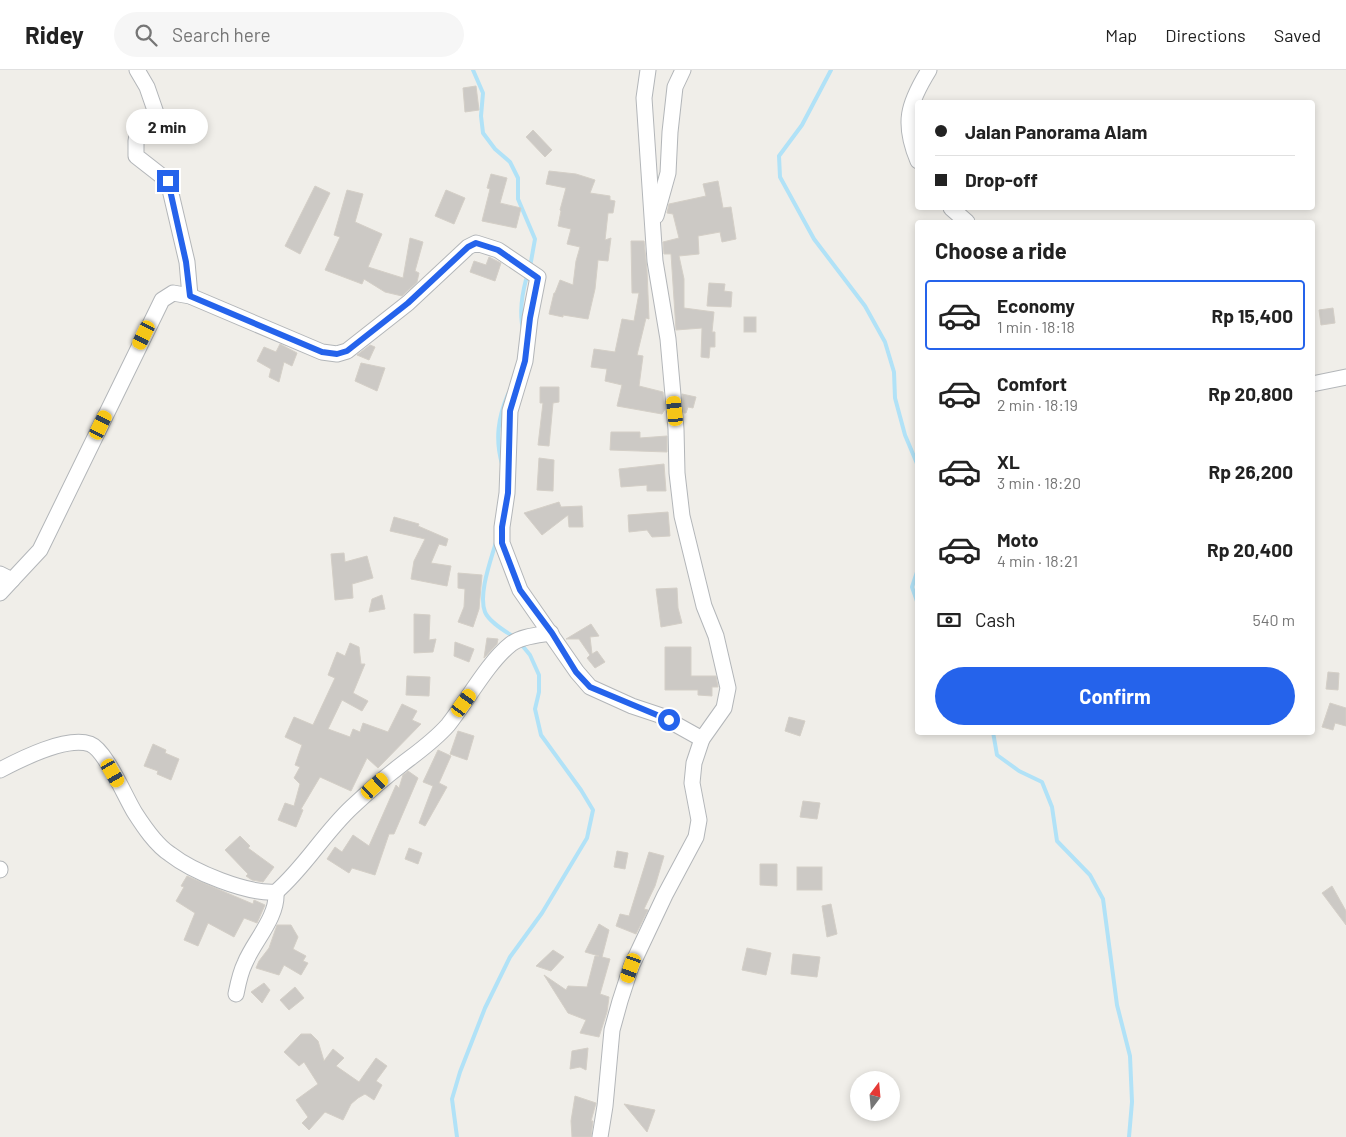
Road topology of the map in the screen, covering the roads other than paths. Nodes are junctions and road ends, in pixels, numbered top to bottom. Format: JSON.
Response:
{"nodes":[{"id":1,"x":136,"y":70,"type":"edge"},
{"id":2,"x":648,"y":70,"type":"edge"},
{"id":3,"x":683,"y":70,"type":"edge"},
{"id":4,"x":929,"y":70,"type":"edge"},
{"id":5,"x":915,"y":151,"type":"edge"},
{"id":6,"x":953,"y":210,"type":"edge"},
{"id":7,"x":965,"y":220,"type":"edge"},
{"id":8,"x":653,"y":227,"type":"junction"},
{"id":9,"x":190,"y":296,"type":"junction"},
{"id":10,"x":1346,"y":377,"type":"edge"},
{"id":11,"x":1315,"y":383,"type":"edge"},
{"id":12,"x":6,"y":577,"type":"edge"},
{"id":13,"x":0,"y":592,"type":"edge"},
{"id":14,"x":552,"y":633,"type":"junction"},
{"id":15,"x":702,"y":739,"type":"junction"},
{"id":16,"x":0,"y":770,"type":"edge"},
{"id":17,"x":276,"y":892,"type":"junction"},
{"id":18,"x":236,"y":994,"type":"dead end"},
{"id":19,"x":600,"y":1137,"type":"edge"}],
"edges":[{"from":1,"to":9,"type":"street"},
{"from":2,"to":8,"type":"street"},
{"from":3,"to":8,"type":"street"},
{"from":4,"to":5,"type":"street"},
{"from":6,"to":7,"type":"street"},
{"from":8,"to":15,"type":"street"},
{"from":9,"to":12,"type":"street"},
{"from":9,"to":14,"type":"street"},
{"from":10,"to":11,"type":"street"},
{"from":12,"to":13,"type":"street"},
{"from":14,"to":15,"type":"street"},
{"from":14,"to":17,"type":"street"},
{"from":15,"to":19,"type":"street"},
{"from":16,"to":17,"type":"street"},
{"from":17,"to":18,"type":"street"}]}
